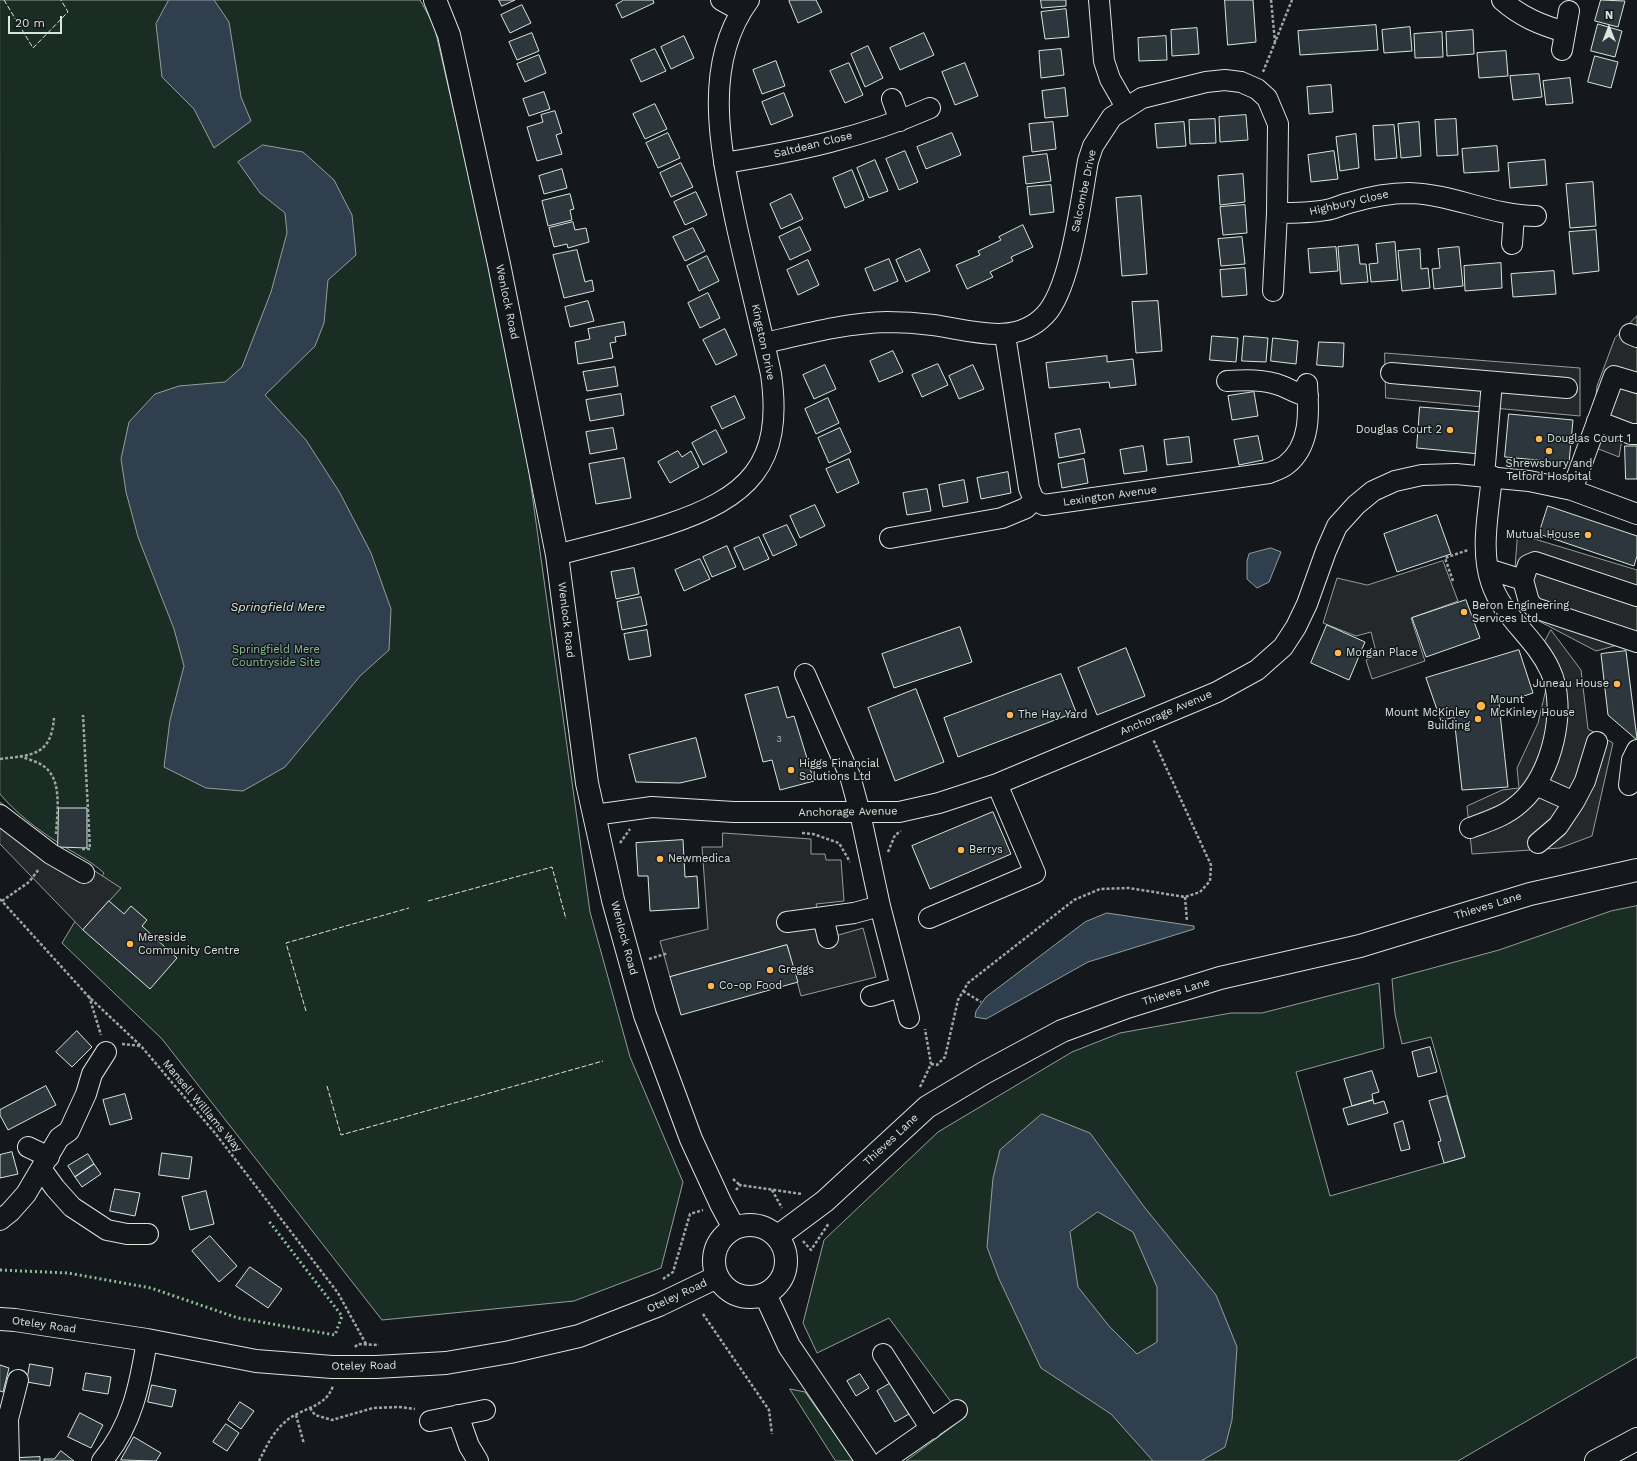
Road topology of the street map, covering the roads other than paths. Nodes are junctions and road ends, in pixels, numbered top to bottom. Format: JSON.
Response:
{"nodes":[{"id":1,"x":435,"y":0,"type":"edge"},
{"id":2,"x":722,"y":0,"type":"edge"},
{"id":3,"x":1099,"y":0,"type":"edge"},
{"id":4,"x":1502,"y":0,"type":"edge"},
{"id":5,"x":745,"y":5,"type":"edge"},
{"id":6,"x":1569,"y":11,"type":"dead end"},
{"id":7,"x":892,"y":99,"type":"dead end"},
{"id":8,"x":1126,"y":107,"type":"junction"},
{"id":9,"x":930,"y":108,"type":"dead end"},
{"id":10,"x":900,"y":121,"type":"junction"},
{"id":11,"x":724,"y":163,"type":"junction"},
{"id":12,"x":1277,"y":213,"type":"junction"},
{"id":13,"x":1514,"y":215,"type":"junction"},
{"id":14,"x":1536,"y":216,"type":"dead end"},
{"id":15,"x":1512,"y":244,"type":"dead end"},
{"id":16,"x":1273,"y":291,"type":"dead end"},
{"id":17,"x":1005,"y":334,"type":"junction"},
{"id":18,"x":765,"y":343,"type":"junction"},
{"id":19,"x":1391,"y":373,"type":"dead end"},
{"id":20,"x":1226,"y":381,"type":"dead end"},
{"id":21,"x":1492,"y":382,"type":"junction"},
{"id":22,"x":1637,"y":384,"type":"edge"},
{"id":23,"x":1567,"y":388,"type":"dead end"},
{"id":24,"x":1308,"y":395,"type":"junction"},
{"id":25,"x":1288,"y":406,"type":"dead end"},
{"id":26,"x":1598,"y":422,"type":"junction"},
{"id":27,"x":1637,"y":434,"type":"edge"},
{"id":28,"x":1488,"y":476,"type":"junction"},
{"id":29,"x":1572,"y":490,"type":"junction"},
{"id":30,"x":1034,"y":500,"type":"junction"},
{"id":31,"x":1637,"y":514,"type":"edge"},
{"id":32,"x":890,"y":538,"type":"dead end"},
{"id":33,"x":558,"y":555,"type":"junction"},
{"id":34,"x":1488,"y":569,"type":"junction"},
{"id":35,"x":1523,"y":580,"type":"junction"},
{"id":36,"x":1637,"y":596,"type":"edge"},
{"id":37,"x":1637,"y":642,"type":"edge"},
{"id":38,"x":805,"y":674,"type":"dead end"},
{"id":39,"x":1597,"y":742,"type":"dead end"},
{"id":40,"x":1637,"y":750,"type":"edge"},
{"id":41,"x":997,"y":784,"type":"junction"},
{"id":42,"x":1536,"y":785,"type":"junction"},
{"id":43,"x":1629,"y":785,"type":"dead end"},
{"id":44,"x":1574,"y":802,"type":"junction"},
{"id":45,"x":860,"y":813,"type":"junction"},
{"id":46,"x":0,"y":815,"type":"edge"},
{"id":47,"x":594,"y":815,"type":"junction"},
{"id":48,"x":1470,"y":828,"type":"dead end"},
{"id":49,"x":1538,"y":843,"type":"dead end"},
{"id":50,"x":1635,"y":868,"type":"edge"},
{"id":51,"x":84,"y":873,"type":"dead end"},
{"id":52,"x":880,"y":906,"type":"junction"},
{"id":53,"x":823,"y":917,"type":"junction"},
{"id":54,"x":929,"y":918,"type":"dead end"},
{"id":55,"x":787,"y":922,"type":"dead end"},
{"id":56,"x":828,"y":938,"type":"dead end"},
{"id":57,"x":901,"y":987,"type":"junction"},
{"id":58,"x":871,"y":996,"type":"dead end"},
{"id":59,"x":910,"y":1018,"type":"dead end"},
{"id":60,"x":109,"y":1045,"type":"road end"},
{"id":61,"x":28,"y":1147,"type":"dead end"},
{"id":62,"x":45,"y":1163,"type":"junction"},
{"id":63,"x":0,"y":1220,"type":"edge"},
{"id":64,"x":734,"y":1228,"type":"junction"},
{"id":65,"x":148,"y":1234,"type":"dead end"},
{"id":66,"x":778,"y":1236,"type":"junction"},
{"id":67,"x":717,"y":1277,"type":"junction"},
{"id":68,"x":765,"y":1294,"type":"junction"},
{"id":69,"x":0,"y":1320,"type":"edge"},
{"id":70,"x":148,"y":1340,"type":"junction"},
{"id":71,"x":883,"y":1354,"type":"dead end"},
{"id":72,"x":18,"y":1380,"type":"dead end"},
{"id":73,"x":485,"y":1410,"type":"dead end"},
{"id":74,"x":957,"y":1410,"type":"dead end"},
{"id":75,"x":458,"y":1415,"type":"junction"},
{"id":76,"x":425,"y":1416,"type":"road end"},
{"id":77,"x":4,"y":1419,"type":"edge"},
{"id":78,"x":931,"y":1429,"type":"junction"},
{"id":79,"x":1637,"y":1438,"type":"edge"},
{"id":80,"x":105,"y":1460,"type":"edge"},
{"id":81,"x":9,"y":1461,"type":"edge"},
{"id":82,"x":478,"y":1461,"type":"edge"},
{"id":83,"x":867,"y":1461,"type":"edge"},
{"id":84,"x":884,"y":1461,"type":"edge"},
{"id":85,"x":1596,"y":1461,"type":"edge"}],
"edges":[{"from":1,"to":33,"type":"main road","name":"Wenlock Road"},
{"from":2,"to":5,"type":"street"},
{"from":3,"to":8,"type":"street"},
{"from":4,"to":6,"type":"street"},
{"from":5,"to":11,"type":"street","name":"Kingston Drive"},
{"from":7,"to":10,"type":"street"},
{"from":8,"to":12,"type":"street","name":"Salcombe Drive"},
{"from":8,"to":17,"type":"street","name":"Salcombe Drive"},
{"from":9,"to":10,"type":"street","name":"Saltdean Close"},
{"from":10,"to":11,"type":"street","name":"Saltdean Close"},
{"from":11,"to":18,"type":"street","name":"Kingston Drive"},
{"from":12,"to":13,"type":"street","name":"Highbury Close"},
{"from":12,"to":16,"type":"street","name":"Salcombe Drive"},
{"from":13,"to":14,"type":"street","name":"Highbury Close"},
{"from":13,"to":15,"type":"street"},
{"from":17,"to":18,"type":"street","name":"Salcombe Drive"},
{"from":17,"to":30,"type":"street"},
{"from":18,"to":33,"type":"street","name":"Kingston Drive"},
{"from":19,"to":21,"type":"street"},
{"from":20,"to":24,"type":"street"},
{"from":21,"to":23,"type":"street"},
{"from":21,"to":28,"type":"street"},
{"from":22,"to":26,"type":"street"},
{"from":24,"to":25,"type":"street"},
{"from":24,"to":30,"type":"street","name":"Lexington Avenue"},
{"from":26,"to":27,"type":"street"},
{"from":26,"to":29,"type":"street"},
{"from":28,"to":29,"type":"street","name":"Anchorage Avenue"},
{"from":28,"to":34,"type":"street"},
{"from":28,"to":41,"type":"street","name":"Anchorage Avenue"},
{"from":29,"to":31,"type":"street","name":"Anchorage Avenue"},
{"from":30,"to":32,"type":"street"},
{"from":33,"to":47,"type":"main road","name":"Wenlock Road"},
{"from":34,"to":35,"type":"street"},
{"from":34,"to":42,"type":"street"},
{"from":35,"to":36,"type":"street"},
{"from":35,"to":37,"type":"street"},
{"from":38,"to":45,"type":"street"},
{"from":39,"to":44,"type":"street"},
{"from":40,"to":43,"type":"street"},
{"from":41,"to":45,"type":"street","name":"Anchorage Avenue"},
{"from":41,"to":54,"type":"street"},
{"from":42,"to":44,"type":"street"},
{"from":42,"to":48,"type":"street"},
{"from":44,"to":49,"type":"street"},
{"from":45,"to":47,"type":"street","name":"Anchorage Avenue"},
{"from":45,"to":52,"type":"street"},
{"from":46,"to":51,"type":"street"},
{"from":47,"to":64,"type":"main road","name":"Wenlock Road"},
{"from":50,"to":66,"type":"main road","name":"Thieves Lane"},
{"from":52,"to":53,"type":"street"},
{"from":52,"to":57,"type":"street"},
{"from":53,"to":55,"type":"street"},
{"from":53,"to":56,"type":"street"},
{"from":57,"to":58,"type":"street"},
{"from":57,"to":59,"type":"street"},
{"from":60,"to":62,"type":"street"},
{"from":61,"to":62,"type":"street"},
{"from":62,"to":63,"type":"street"},
{"from":62,"to":65,"type":"street"},
{"from":64,"to":66,"type":"main road"},
{"from":64,"to":67,"type":"main road"},
{"from":66,"to":68,"type":"main road"},
{"from":67,"to":68,"type":"main road"},
{"from":67,"to":70,"type":"main road","name":"Oteley Road"},
{"from":68,"to":83,"type":"main road"},
{"from":69,"to":70,"type":"main road","name":"Oteley Road"},
{"from":70,"to":80,"type":"street"},
{"from":71,"to":78,"type":"street"},
{"from":72,"to":77,"type":"street"},
{"from":73,"to":75,"type":"street"},
{"from":74,"to":78,"type":"street"},
{"from":75,"to":76,"type":"street"},
{"from":75,"to":82,"type":"street"},
{"from":77,"to":81,"type":"street"},
{"from":78,"to":84,"type":"street"},
{"from":79,"to":85,"type":"main road"}]}
